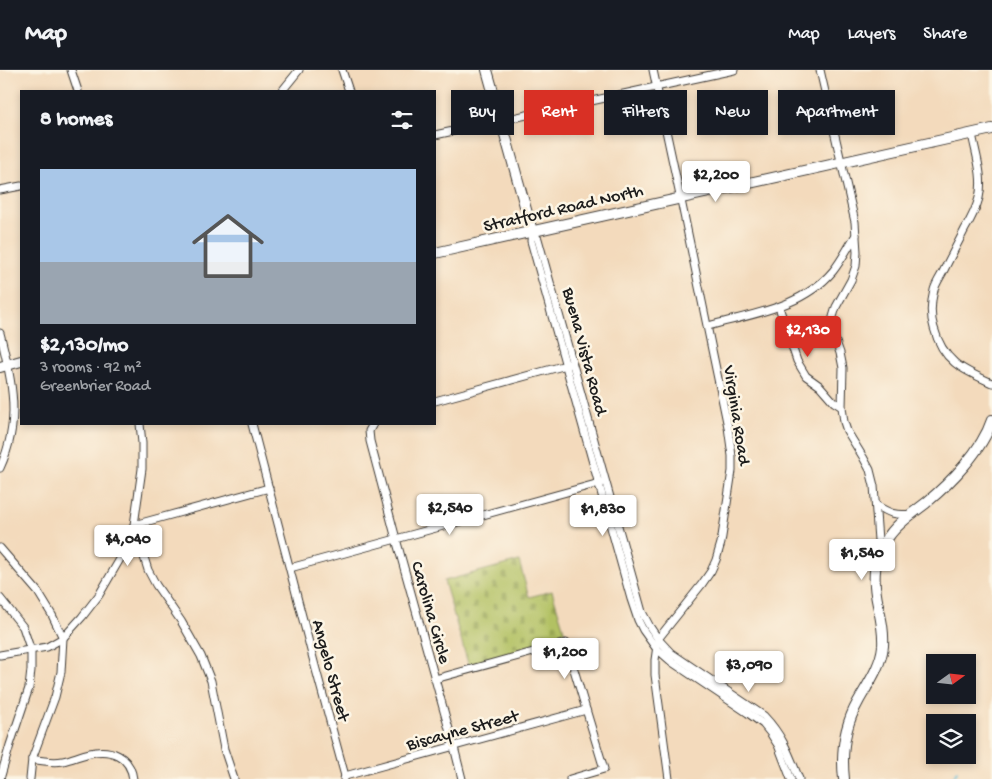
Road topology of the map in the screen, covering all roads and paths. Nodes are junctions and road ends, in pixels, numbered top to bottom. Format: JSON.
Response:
{"nodes":[{"id":1,"x":71,"y":70,"type":"edge"},
{"id":2,"x":299,"y":70,"type":"edge"},
{"id":3,"x":342,"y":70,"type":"edge"},
{"id":4,"x":487,"y":70,"type":"edge"},
{"id":5,"x":653,"y":70,"type":"edge"},
{"id":6,"x":734,"y":70,"type":"edge"},
{"id":7,"x":820,"y":70,"type":"edge"},
{"id":8,"x":656,"y":87,"type":"junction"},
{"id":9,"x":78,"y":90,"type":"edge"},
{"id":10,"x":283,"y":90,"type":"edge"},
{"id":11,"x":349,"y":90,"type":"edge"},
{"id":12,"x":493,"y":90,"type":"edge"},
{"id":13,"x":514,"y":117,"type":"edge"},
{"id":14,"x":992,"y":130,"type":"edge"},
{"id":15,"x":451,"y":132,"type":"edge"},
{"id":16,"x":972,"y":134,"type":"junction"},
{"id":17,"x":505,"y":135,"type":"edge"},
{"id":18,"x":436,"y":136,"type":"edge"},
{"id":19,"x":841,"y":164,"type":"junction"},
{"id":20,"x":20,"y":186,"type":"edge"},
{"id":21,"x":0,"y":190,"type":"edge"},
{"id":22,"x":681,"y":198,"type":"junction"},
{"id":23,"x":532,"y":231,"type":"junction"},
{"id":24,"x":856,"y":235,"type":"junction"},
{"id":25,"x":436,"y":253,"type":"edge"},
{"id":26,"x":779,"y":307,"type":"junction"},
{"id":27,"x":708,"y":326,"type":"junction"},
{"id":28,"x":0,"y":333,"type":"edge"},
{"id":29,"x":20,"y":361,"type":"edge"},
{"id":30,"x":569,"y":364,"type":"junction"},
{"id":31,"x":4,"y":366,"type":"edge"},
{"id":32,"x":992,"y":383,"type":"edge"},
{"id":33,"x":436,"y":401,"type":"edge"},
{"id":34,"x":842,"y":407,"type":"junction"},
{"id":35,"x":992,"y":420,"type":"edge"},
{"id":36,"x":140,"y":425,"type":"edge"},
{"id":37,"x":252,"y":425,"type":"edge"},
{"id":38,"x":372,"y":425,"type":"edge"},
{"id":39,"x":0,"y":468,"type":"edge"},
{"id":40,"x":602,"y":482,"type":"junction"},
{"id":41,"x":270,"y":488,"type":"junction"},
{"id":42,"x":876,"y":505,"type":"junction"},
{"id":43,"x":912,"y":514,"type":"junction"},
{"id":44,"x":134,"y":525,"type":"junction"},
{"id":45,"x":396,"y":539,"type":"junction"},
{"id":46,"x":882,"y":547,"type":"junction"},
{"id":47,"x":0,"y":548,"type":"edge"},
{"id":48,"x":290,"y":568,"type":"junction"},
{"id":49,"x":0,"y":598,"type":"edge"},
{"id":50,"x":63,"y":638,"type":"junction"},
{"id":51,"x":658,"y":639,"type":"junction"},
{"id":52,"x":656,"y":648,"type":"junction"},
{"id":53,"x":31,"y":651,"type":"junction"},
{"id":54,"x":0,"y":656,"type":"edge"},
{"id":55,"x":435,"y":679,"type":"junction"},
{"id":56,"x":586,"y":710,"type":"junction"},
{"id":57,"x":454,"y":747,"type":"junction"},
{"id":58,"x":32,"y":759,"type":"junction"},
{"id":59,"x":345,"y":778,"type":"edge"},
{"id":60,"x":0,"y":779,"type":"edge"},
{"id":61,"x":30,"y":779,"type":"edge"},
{"id":62,"x":134,"y":779,"type":"edge"},
{"id":63,"x":234,"y":779,"type":"edge"},
{"id":64,"x":462,"y":779,"type":"edge"},
{"id":65,"x":570,"y":779,"type":"edge"},
{"id":66,"x":669,"y":779,"type":"edge"},
{"id":67,"x":791,"y":779,"type":"edge"},
{"id":68,"x":799,"y":779,"type":"edge"},
{"id":69,"x":844,"y":779,"type":"edge"}],
"edges":[{"from":1,"to":9,"type":"street"},
{"from":2,"to":10,"type":"street"},
{"from":3,"to":11,"type":"street"},
{"from":4,"to":12,"type":"main road","name":"Buena Vista Road"},
{"from":5,"to":8,"type":"street","name":"Virginia Road"},
{"from":6,"to":8,"type":"street"},
{"from":7,"to":19,"type":"street"},
{"from":8,"to":13,"type":"street"},
{"from":8,"to":22,"type":"street","name":"Virginia Road"},
{"from":14,"to":16,"type":"main road","name":"Stratford Road North"},
{"from":15,"to":18,"type":"street"},
{"from":16,"to":19,"type":"main road","name":"Stratford Road North"},
{"from":16,"to":32,"type":"street"},
{"from":17,"to":23,"type":"main road","name":"Buena Vista Road"},
{"from":19,"to":22,"type":"main road","name":"Stratford Road North"},
{"from":19,"to":24,"type":"street"},
{"from":20,"to":21,"type":"street"},
{"from":22,"to":23,"type":"main road","name":"Stratford Road North"},
{"from":22,"to":27,"type":"street","name":"Virginia Road"},
{"from":23,"to":25,"type":"main road","name":"Stratford Road North"},
{"from":23,"to":30,"type":"street","name":"Buena Vista Road"},
{"from":24,"to":26,"type":"street"},
{"from":24,"to":34,"type":"street"},
{"from":26,"to":27,"type":"street"},
{"from":26,"to":34,"type":"street"},
{"from":27,"to":51,"type":"street","name":"Virginia Road"},
{"from":28,"to":31,"type":"street"},
{"from":29,"to":31,"type":"main road"},
{"from":30,"to":33,"type":"street"},
{"from":30,"to":40,"type":"street","name":"Buena Vista Road"},
{"from":31,"to":39,"type":"street"},
{"from":34,"to":42,"type":"street"},
{"from":35,"to":43,"type":"main road"},
{"from":36,"to":44,"type":"street"},
{"from":37,"to":41,"type":"street","name":"Angelo Street"},
{"from":38,"to":45,"type":"street","name":"Carolina Circle"},
{"from":40,"to":45,"type":"street"},
{"from":40,"to":51,"type":"street","name":"Buena Vista Road"},
{"from":40,"to":52,"type":"street"},
{"from":41,"to":44,"type":"street"},
{"from":41,"to":48,"type":"street","name":"Angelo Street"},
{"from":42,"to":43,"type":"street"},
{"from":42,"to":46,"type":"street"},
{"from":43,"to":46,"type":"main road"},
{"from":44,"to":50,"type":"street"},
{"from":44,"to":63,"type":"street"},
{"from":45,"to":48,"type":"street"},
{"from":45,"to":55,"type":"street","name":"Carolina Circle"},
{"from":46,"to":69,"type":"main road"},
{"from":47,"to":50,"type":"street"},
{"from":48,"to":59,"type":"street","name":"Angelo Street"},
{"from":49,"to":53,"type":"street"},
{"from":50,"to":53,"type":"street"},
{"from":50,"to":58,"type":"street"},
{"from":51,"to":52,"type":"street","name":"Virginia Road"},
{"from":51,"to":68,"type":"street","name":"Buena Vista Road"},
{"from":52,"to":66,"type":"street","name":"Virginia Road"},
{"from":52,"to":67,"type":"street"},
{"from":53,"to":54,"type":"street"},
{"from":53,"to":60,"type":"street"},
{"from":55,"to":56,"type":"street"},
{"from":55,"to":57,"type":"street","name":"Carolina Circle"},
{"from":56,"to":57,"type":"street","name":"Biscayne Street"},
{"from":56,"to":65,"type":"street"},
{"from":57,"to":59,"type":"street","name":"Biscayne Street"},
{"from":57,"to":64,"type":"street","name":"Carolina Circle"},
{"from":58,"to":61,"type":"street"},
{"from":58,"to":62,"type":"street"}]}
